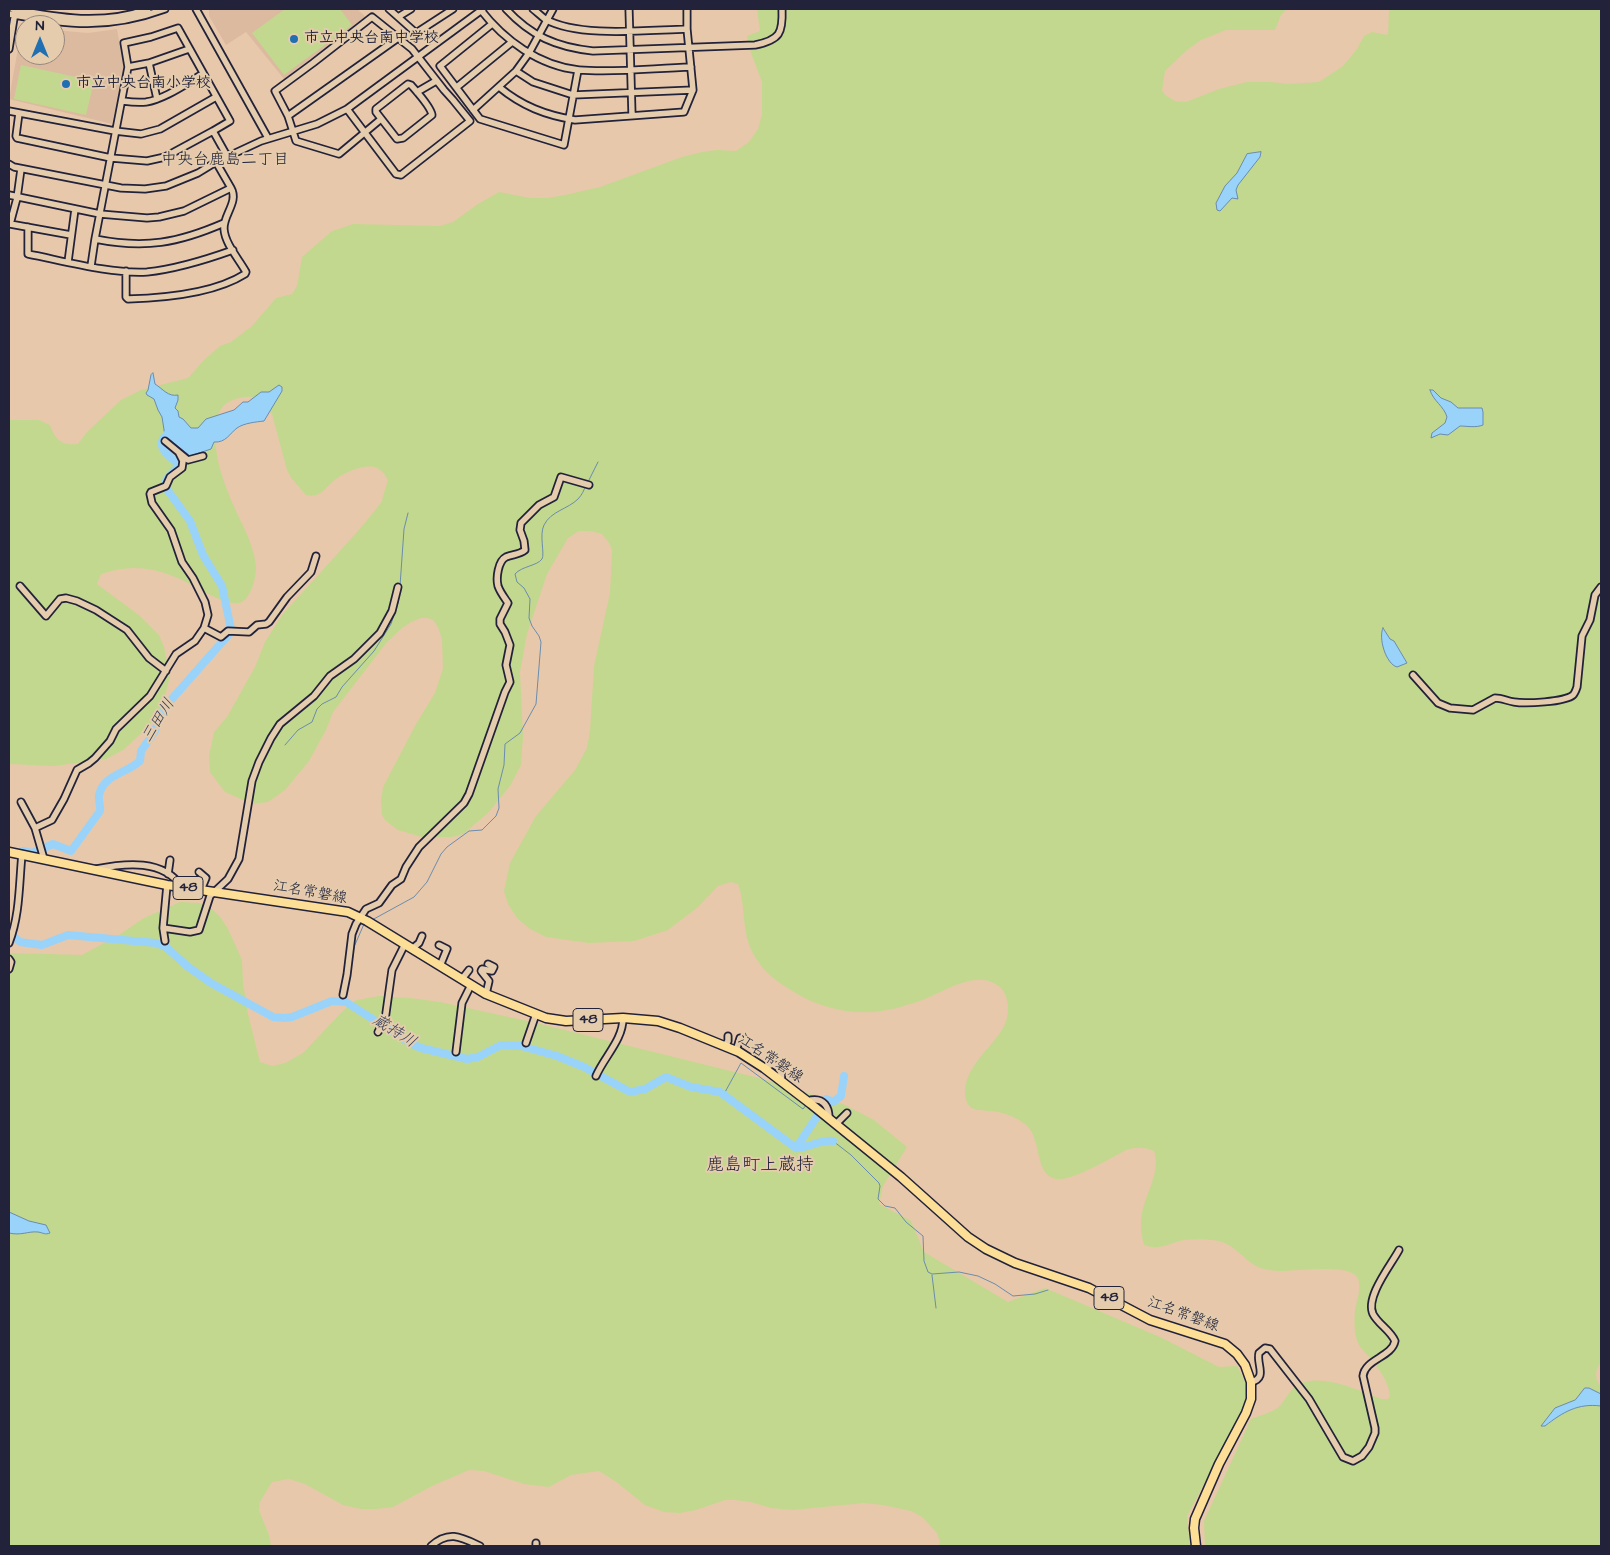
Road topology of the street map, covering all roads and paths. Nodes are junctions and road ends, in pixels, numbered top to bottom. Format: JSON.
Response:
{"nodes":[{"id":1,"x":148,"y":9,"type":"edge"},
{"id":2,"x":165,"y":9,"type":"edge"},
{"id":3,"x":196,"y":9,"type":"edge"},
{"id":4,"x":389,"y":9,"type":"edge"},
{"id":5,"x":411,"y":9,"type":"edge"},
{"id":6,"x":452,"y":9,"type":"edge"},
{"id":7,"x":482,"y":9,"type":"edge"},
{"id":8,"x":506,"y":9,"type":"edge"},
{"id":9,"x":533,"y":9,"type":"edge"},
{"id":10,"x":553,"y":9,"type":"edge"},
{"id":11,"x":629,"y":9,"type":"edge"},
{"id":12,"x":687,"y":9,"type":"edge"},
{"id":13,"x":782,"y":9,"type":"edge"},
{"id":14,"x":13,"y":12,"type":"edge"},
{"id":15,"x":398,"y":17,"type":"junction"},
{"id":16,"x":547,"y":20,"type":"junction"},
{"id":17,"x":492,"y":24,"type":"junction"},
{"id":18,"x":687,"y":29,"type":"junction"},
{"id":19,"x":629,"y":31,"type":"junction"},
{"id":20,"x":538,"y":35,"type":"junction"},
{"id":21,"x":398,"y":38,"type":"junction"},
{"id":22,"x":512,"y":42,"type":"junction"},
{"id":23,"x":690,"y":48,"type":"junction"},
{"id":24,"x":9,"y":49,"type":"edge"},
{"id":25,"x":190,"y":49,"type":"junction"},
{"id":26,"x":629,"y":49,"type":"junction"},
{"id":27,"x":530,"y":53,"type":"junction"},
{"id":28,"x":418,"y":57,"type":"junction"},
{"id":29,"x":149,"y":64,"type":"junction"},
{"id":30,"x":128,"y":67,"type":"junction"},
{"id":31,"x":691,"y":67,"type":"junction"},
{"id":32,"x":631,"y":69,"type":"junction"},
{"id":33,"x":578,"y":70,"type":"junction"},
{"id":34,"x":516,"y":71,"type":"junction"},
{"id":35,"x":204,"y":74,"type":"junction"},
{"id":36,"x":436,"y":81,"type":"junction"},
{"id":37,"x":457,"y":87,"type":"junction"},
{"id":38,"x":499,"y":88,"type":"junction"},
{"id":39,"x":693,"y":90,"type":"junction"},
{"id":40,"x":417,"y":92,"type":"junction"},
{"id":41,"x":631,"y":92,"type":"junction"},
{"id":42,"x":573,"y":95,"type":"junction"},
{"id":43,"x":216,"y":97,"type":"junction"},
{"id":44,"x":157,"y":99,"type":"junction"},
{"id":45,"x":122,"y":100,"type":"junction"},
{"id":46,"x":347,"y":109,"type":"junction"},
{"id":47,"x":473,"y":110,"type":"junction"},
{"id":48,"x":9,"y":111,"type":"edge"},
{"id":49,"x":19,"y":113,"type":"junction"},
{"id":50,"x":632,"y":115,"type":"junction"},
{"id":51,"x":288,"y":116,"type":"junction"},
{"id":52,"x":568,"y":118,"type":"junction"},
{"id":53,"x":381,"y":119,"type":"junction"},
{"id":54,"x":115,"y":131,"type":"junction"},
{"id":55,"x":213,"y":131,"type":"junction"},
{"id":56,"x":292,"y":131,"type":"junction"},
{"id":57,"x":364,"y":132,"type":"junction"},
{"id":58,"x":268,"y":138,"type":"junction"},
{"id":59,"x":227,"y":156,"type":"junction"},
{"id":60,"x":111,"y":158,"type":"junction"},
{"id":61,"x":216,"y":162,"type":"junction"},
{"id":62,"x":9,"y":164,"type":"edge"},
{"id":63,"x":22,"y":169,"type":"junction"},
{"id":64,"x":106,"y":186,"type":"junction"},
{"id":65,"x":231,"y":188,"type":"junction"},
{"id":66,"x":9,"y":194,"type":"edge"},
{"id":67,"x":17,"y":198,"type":"junction"},
{"id":68,"x":75,"y":209,"type":"junction"},
{"id":69,"x":100,"y":214,"type":"junction"},
{"id":70,"x":224,"y":223,"type":"junction"},
{"id":71,"x":28,"y":227,"type":"junction"},
{"id":72,"x":71,"y":235,"type":"junction"},
{"id":73,"x":95,"y":239,"type":"junction"},
{"id":74,"x":233,"y":250,"type":"junction"},
{"id":75,"x":68,"y":262,"type":"junction"},
{"id":76,"x":91,"y":266,"type":"junction"},
{"id":77,"x":126,"y":271,"type":"junction"},
{"id":78,"x":165,"y":441,"type":"dead end"},
{"id":79,"x":179,"y":453,"type":"junction"},
{"id":80,"x":203,"y":456,"type":"dead end"},
{"id":81,"x":588,"y":485,"type":"dead end"},
{"id":82,"x":316,"y":556,"type":"dead end"},
{"id":83,"x":20,"y":586,"type":"dead end"},
{"id":84,"x":398,"y":587,"type":"dead end"},
{"id":85,"x":1601,"y":587,"type":"edge"},
{"id":86,"x":204,"y":628,"type":"junction"},
{"id":87,"x":166,"y":670,"type":"junction"},
{"id":88,"x":1413,"y":675,"type":"dead end"},
{"id":89,"x":21,"y":802,"type":"dead end"},
{"id":90,"x":35,"y":828,"type":"junction"},
{"id":91,"x":9,"y":852,"type":"edge"},
{"id":92,"x":22,"y":854,"type":"junction"},
{"id":93,"x":44,"y":859,"type":"junction"},
{"id":94,"x":170,"y":860,"type":"dead end"},
{"id":95,"x":94,"y":869,"type":"junction"},
{"id":96,"x":199,"y":872,"type":"dead end"},
{"id":97,"x":168,"y":874,"type":"junction"},
{"id":98,"x":167,"y":885,"type":"junction"},
{"id":99,"x":182,"y":887,"type":"junction"},
{"id":100,"x":201,"y":890,"type":"junction"},
{"id":101,"x":214,"y":892,"type":"junction"},
{"id":102,"x":366,"y":920,"type":"junction"},
{"id":103,"x":164,"y":928,"type":"junction"},
{"id":104,"x":422,"y":936,"type":"dead end"},
{"id":105,"x":165,"y":941,"type":"dead end"},
{"id":106,"x":9,"y":943,"type":"edge"},
{"id":107,"x":405,"y":944,"type":"junction"},
{"id":108,"x":439,"y":945,"type":"dead end"},
{"id":109,"x":413,"y":948,"type":"junction"},
{"id":110,"x":9,"y":959,"type":"edge"},
{"id":111,"x":488,"y":964,"type":"dead end"},
{"id":112,"x":440,"y":966,"type":"junction"},
{"id":113,"x":9,"y":970,"type":"edge"},
{"id":114,"x":469,"y":970,"type":"dead end"},
{"id":115,"x":462,"y":979,"type":"junction"},
{"id":116,"x":471,"y":985,"type":"junction"},
{"id":117,"x":486,"y":994,"type":"junction"},
{"id":118,"x":343,"y":995,"type":"dead end"},
{"id":119,"x":536,"y":1014,"type":"junction"},
{"id":120,"x":623,"y":1018,"type":"junction"},
{"id":121,"x":378,"y":1032,"type":"dead end"},
{"id":122,"x":728,"y":1036,"type":"dead end"},
{"id":123,"x":740,"y":1038,"type":"dead end"},
{"id":124,"x":526,"y":1042,"type":"dead end"},
{"id":125,"x":725,"y":1046,"type":"junction"},
{"id":126,"x":736,"y":1051,"type":"junction"},
{"id":127,"x":456,"y":1052,"type":"dead end"},
{"id":128,"x":596,"y":1076,"type":"dead end"},
{"id":129,"x":809,"y":1102,"type":"junction"},
{"id":130,"x":847,"y":1113,"type":"dead end"},
{"id":131,"x":829,"y":1118,"type":"junction"},
{"id":132,"x":836,"y":1124,"type":"junction"},
{"id":133,"x":1399,"y":1250,"type":"dead end"},
{"id":134,"x":1251,"y":1382,"type":"junction"},
{"id":135,"x":431,"y":1546,"type":"edge"},
{"id":136,"x":480,"y":1546,"type":"edge"},
{"id":137,"x":1196,"y":1546,"type":"edge"}],
"edges":[{"from":1,"to":14,"type":"street"},
{"from":2,"to":14,"type":"street"},
{"from":3,"to":58,"type":"street"},
{"from":4,"to":15,"type":"street"},
{"from":5,"to":15,"type":"street"},
{"from":6,"to":15,"type":"street"},
{"from":7,"to":17,"type":"street"},
{"from":7,"to":28,"type":"street"},
{"from":8,"to":20,"type":"street"},
{"from":9,"to":16,"type":"street"},
{"from":10,"to":16,"type":"street"},
{"from":11,"to":19,"type":"street"},
{"from":12,"to":18,"type":"street"},
{"from":13,"to":23,"type":"street"},
{"from":14,"to":24,"type":"street"},
{"from":16,"to":19,"type":"street"},
{"from":16,"to":20,"type":"street"},
{"from":17,"to":22,"type":"street"},
{"from":17,"to":37,"type":"street"},
{"from":18,"to":19,"type":"street"},
{"from":18,"to":23,"type":"street"},
{"from":19,"to":26,"type":"street"},
{"from":20,"to":26,"type":"street"},
{"from":20,"to":27,"type":"street"},
{"from":21,"to":28,"type":"street"},
{"from":21,"to":51,"type":"street"},
{"from":21,"to":51,"type":"street"},
{"from":22,"to":27,"type":"street"},
{"from":22,"to":37,"type":"street"},
{"from":23,"to":26,"type":"street"},
{"from":23,"to":31,"type":"street"},
{"from":25,"to":29,"type":"street"},
{"from":25,"to":30,"type":"street"},
{"from":25,"to":35,"type":"street"},
{"from":26,"to":32,"type":"street"},
{"from":27,"to":33,"type":"street"},
{"from":27,"to":34,"type":"street"},
{"from":28,"to":36,"type":"street"},
{"from":28,"to":46,"type":"street"},
{"from":29,"to":30,"type":"street"},
{"from":29,"to":44,"type":"street"},
{"from":30,"to":45,"type":"street"},
{"from":31,"to":32,"type":"street"},
{"from":31,"to":39,"type":"street"},
{"from":32,"to":33,"type":"street"},
{"from":32,"to":41,"type":"street"},
{"from":33,"to":42,"type":"street"},
{"from":34,"to":38,"type":"street"},
{"from":34,"to":42,"type":"street"},
{"from":35,"to":43,"type":"street"},
{"from":35,"to":44,"type":"street"},
{"from":36,"to":40,"type":"street"},
{"from":36,"to":57,"type":"street"},
{"from":37,"to":47,"type":"street"},
{"from":38,"to":47,"type":"street"},
{"from":38,"to":52,"type":"street"},
{"from":39,"to":41,"type":"street"},
{"from":39,"to":50,"type":"street"},
{"from":40,"to":53,"type":"street"},
{"from":40,"to":53,"type":"street"},
{"from":41,"to":42,"type":"street"},
{"from":41,"to":50,"type":"street"},
{"from":42,"to":52,"type":"street"},
{"from":43,"to":54,"type":"street"},
{"from":43,"to":55,"type":"street"},
{"from":44,"to":45,"type":"street"},
{"from":45,"to":54,"type":"street"},
{"from":46,"to":56,"type":"street"},
{"from":46,"to":57,"type":"street"},
{"from":47,"to":52,"type":"street"},
{"from":48,"to":49,"type":"street"},
{"from":49,"to":54,"type":"street"},
{"from":49,"to":60,"type":"street"},
{"from":50,"to":52,"type":"street"},
{"from":51,"to":56,"type":"street"},
{"from":53,"to":57,"type":"street"},
{"from":54,"to":60,"type":"street"},
{"from":55,"to":59,"type":"street"},
{"from":55,"to":60,"type":"street"},
{"from":56,"to":57,"type":"street"},
{"from":56,"to":58,"type":"street"},
{"from":58,"to":59,"type":"street"},
{"from":59,"to":61,"type":"street"},
{"from":60,"to":64,"type":"street"},
{"from":61,"to":64,"type":"street"},
{"from":61,"to":65,"type":"street"},
{"from":62,"to":63,"type":"street"},
{"from":63,"to":64,"type":"street"},
{"from":63,"to":67,"type":"street"},
{"from":64,"to":69,"type":"street"},
{"from":65,"to":69,"type":"street"},
{"from":65,"to":70,"type":"street"},
{"from":66,"to":67,"type":"street"},
{"from":67,"to":68,"type":"street"},
{"from":67,"to":71,"type":"street"},
{"from":68,"to":69,"type":"street"},
{"from":68,"to":72,"type":"street"},
{"from":69,"to":73,"type":"street"},
{"from":70,"to":73,"type":"street"},
{"from":70,"to":74,"type":"street"},
{"from":71,"to":72,"type":"street"},
{"from":71,"to":75,"type":"street"},
{"from":72,"to":75,"type":"street"},
{"from":73,"to":76,"type":"street"},
{"from":74,"to":77,"type":"street"},
{"from":74,"to":77,"type":"street"},
{"from":75,"to":76,"type":"street"},
{"from":76,"to":77,"type":"street"},
{"from":78,"to":79,"type":"street"},
{"from":79,"to":80,"type":"street"},
{"from":79,"to":86,"type":"street"},
{"from":81,"to":102,"type":"street"},
{"from":82,"to":86,"type":"street"},
{"from":83,"to":87,"type":"street"},
{"from":84,"to":101,"type":"street"},
{"from":85,"to":88,"type":"street"},
{"from":86,"to":87,"type":"street"},
{"from":87,"to":90,"type":"street"},
{"from":89,"to":90,"type":"street"},
{"from":90,"to":93,"type":"street"},
{"from":91,"to":92,"type":"main road","name":"江名常磐線","number":"48"},
{"from":92,"to":93,"type":"main road","name":"江名常磐線","number":"48"},
{"from":92,"to":106,"type":"street"},
{"from":93,"to":95,"type":"main road","name":"江名常磐線","number":"48"},
{"from":94,"to":97,"type":"street"},
{"from":95,"to":97,"type":"street"},
{"from":95,"to":98,"type":"main road","name":"江名常磐線","number":"48"},
{"from":96,"to":100,"type":"street"},
{"from":97,"to":99,"type":"street"},
{"from":98,"to":99,"type":"main road","name":"江名常磐線","number":"48"},
{"from":98,"to":103,"type":"street"},
{"from":99,"to":100,"type":"main road","name":"江名常磐線","number":"48"},
{"from":100,"to":101,"type":"main road","name":"江名常磐線","number":"48"},
{"from":101,"to":102,"type":"main road","name":"江名常磐線","number":"48"},
{"from":101,"to":103,"type":"street"},
{"from":102,"to":107,"type":"main road","name":"江名常磐線","number":"48"},
{"from":102,"to":118,"type":"street"},
{"from":103,"to":105,"type":"street"},
{"from":104,"to":109,"type":"street"},
{"from":107,"to":109,"type":"main road","name":"江名常磐線","number":"48"},
{"from":107,"to":121,"type":"street"},
{"from":108,"to":112,"type":"street"},
{"from":109,"to":112,"type":"main road","name":"江名常磐線","number":"48"},
{"from":110,"to":113,"type":"street"},
{"from":111,"to":117,"type":"street"},
{"from":112,"to":115,"type":"main road","name":"江名常磐線","number":"48"},
{"from":114,"to":115,"type":"street"},
{"from":115,"to":116,"type":"main road","name":"江名常磐線","number":"48"},
{"from":116,"to":117,"type":"main road","name":"江名常磐線","number":"48"},
{"from":116,"to":127,"type":"street"},
{"from":117,"to":119,"type":"main road","name":"江名常磐線","number":"48"},
{"from":119,"to":120,"type":"main road","name":"江名常磐線","number":"48"},
{"from":119,"to":124,"type":"street"},
{"from":120,"to":125,"type":"main road","name":"江名常磐線","number":"48"},
{"from":120,"to":128,"type":"street"},
{"from":122,"to":125,"type":"street"},
{"from":123,"to":126,"type":"street"},
{"from":125,"to":126,"type":"main road","name":"江名常磐線","number":"48"},
{"from":126,"to":129,"type":"main road","name":"江名常磐線","number":"48"},
{"from":129,"to":131,"type":"main road","name":"江名常磐線","number":"48"},
{"from":129,"to":131,"type":"street"},
{"from":130,"to":132,"type":"street"},
{"from":131,"to":132,"type":"main road","name":"江名常磐線","number":"48"},
{"from":132,"to":134,"type":"main road","name":"江名常磐線","number":"48"},
{"from":133,"to":134,"type":"street"},
{"from":134,"to":137,"type":"main road"},
{"from":135,"to":136,"type":"street"}]}
